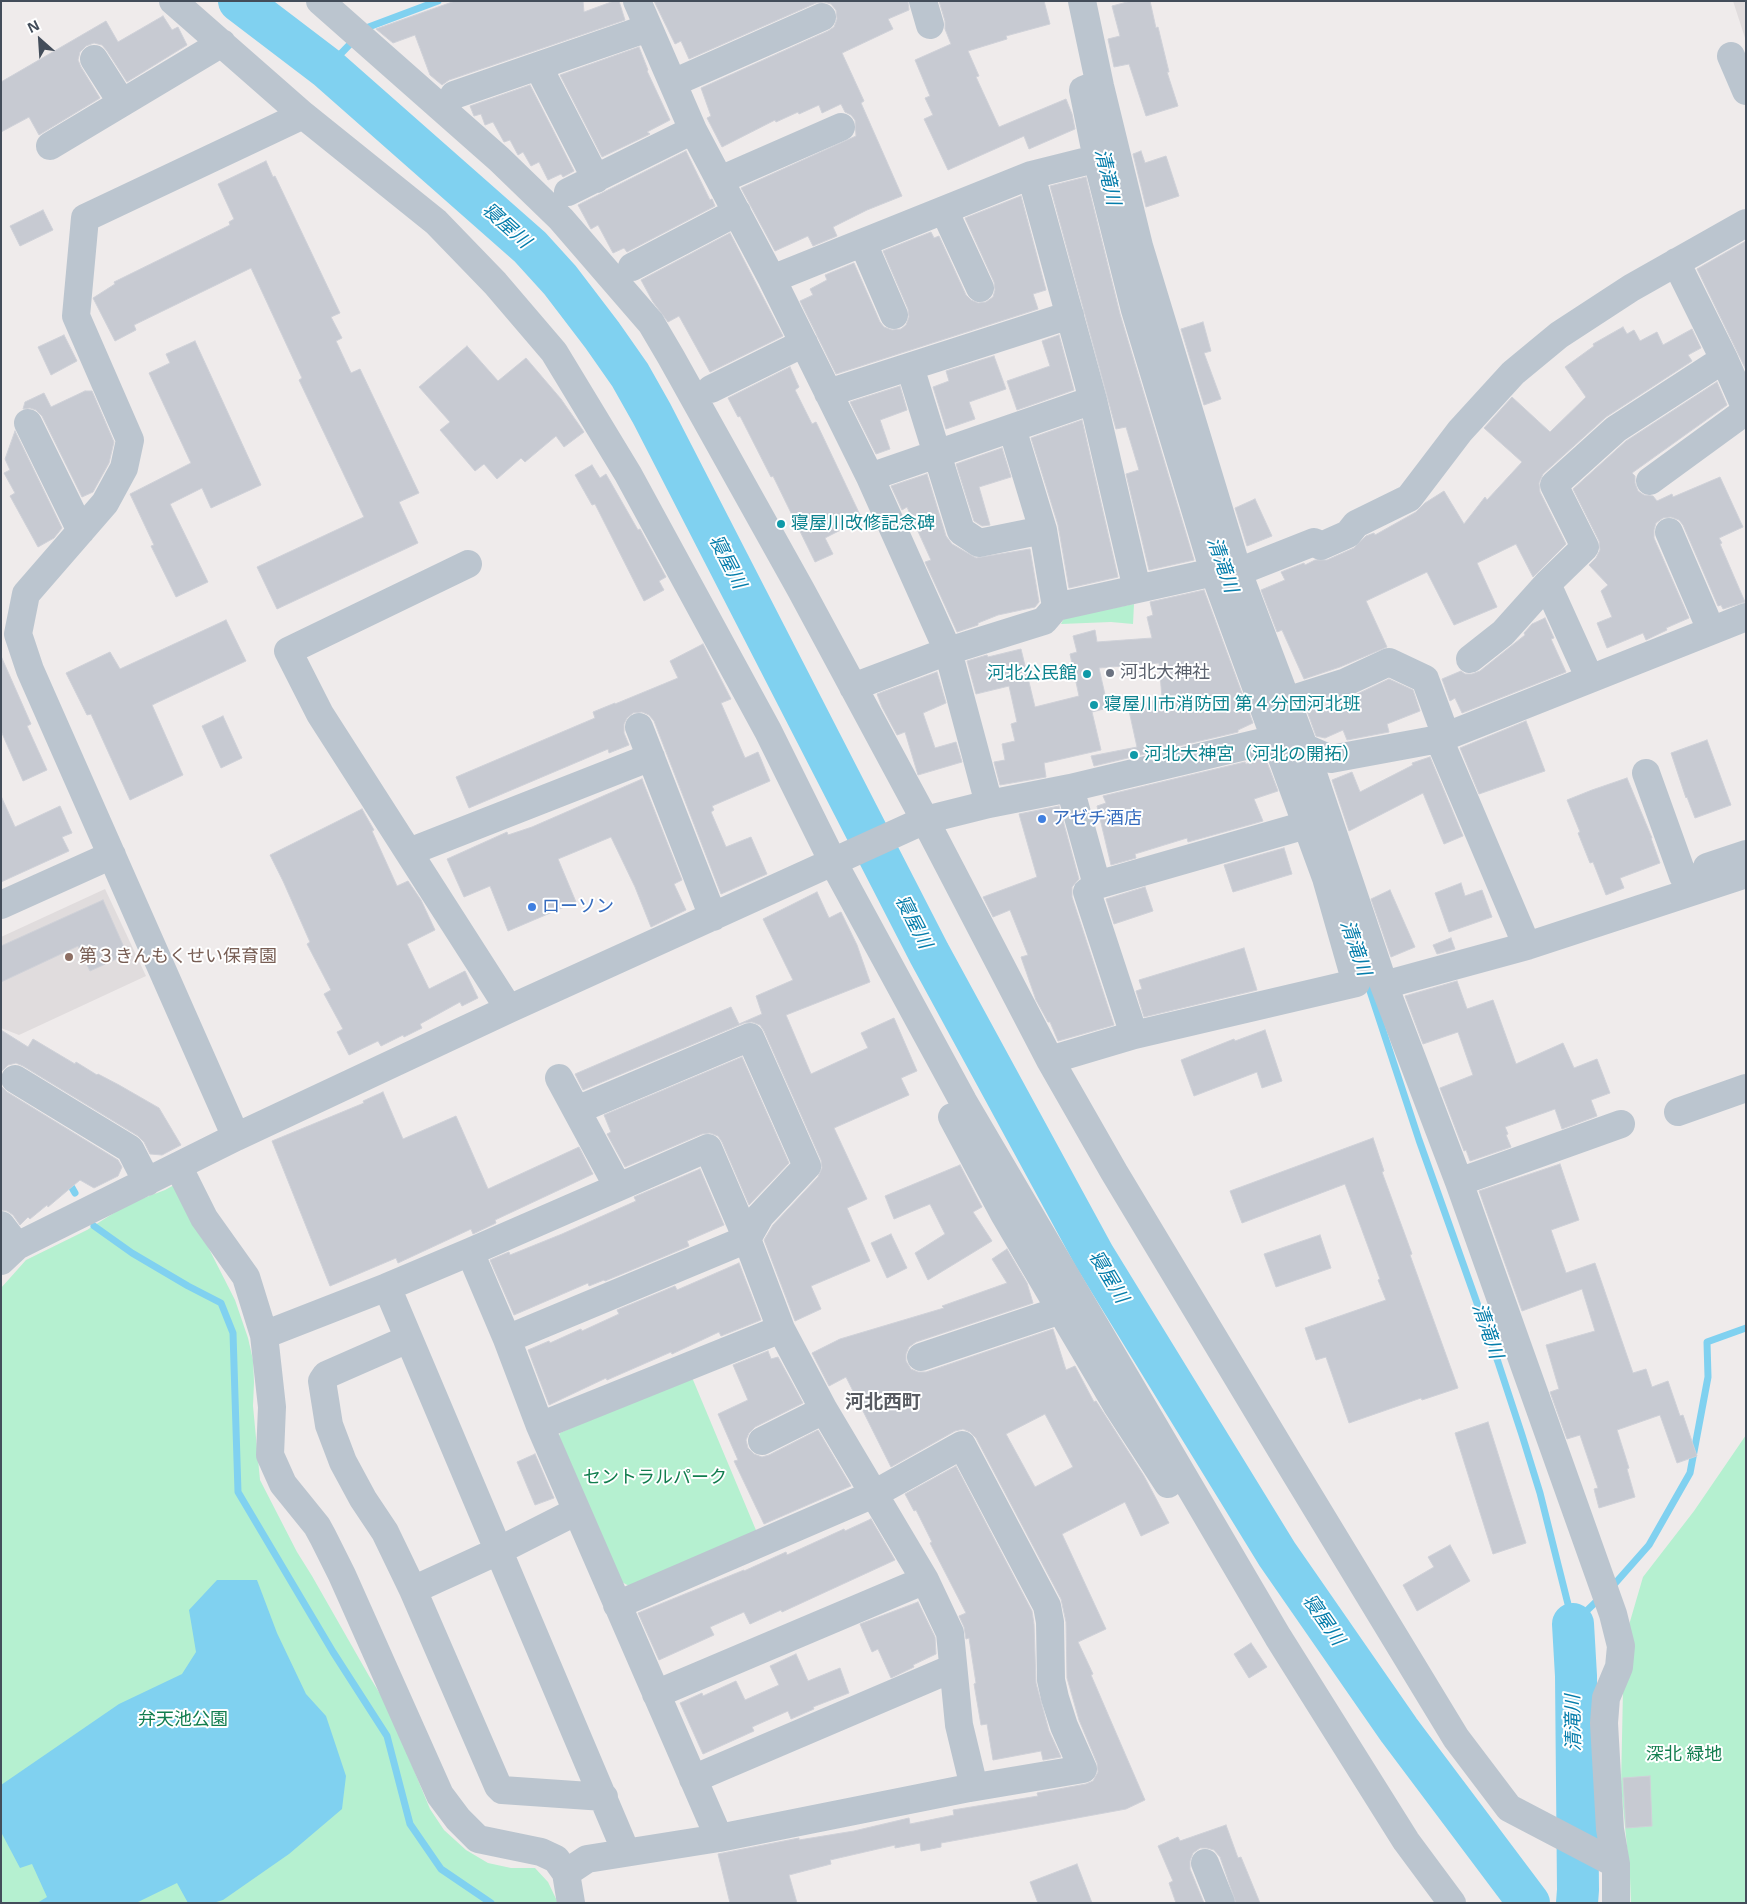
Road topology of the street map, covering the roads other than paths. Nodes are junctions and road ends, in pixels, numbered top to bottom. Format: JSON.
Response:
{"nodes":[{"id":1,"x":173,"y":1,"type":"edge"},
{"id":2,"x":320,"y":1,"type":"edge"},
{"id":3,"x":637,"y":1,"type":"edge"},
{"id":4,"x":1062,"y":1,"type":"edge"},
{"id":5,"x":1082,"y":1,"type":"edge"},
{"id":6,"x":822,"y":17,"type":"dead end"},
{"id":7,"x":648,"y":28,"type":"junction"},
{"id":8,"x":222,"y":43,"type":"junction"},
{"id":9,"x":1732,"y":56,"type":"dead end"},
{"id":10,"x":94,"y":58,"type":"dead end"},
{"id":11,"x":538,"y":66,"type":"junction"},
{"id":12,"x":673,"y":83,"type":"junction"},
{"id":13,"x":1092,"y":88,"type":"junction"},
{"id":14,"x":1746,"y":91,"type":"edge"},
{"id":15,"x":454,"y":95,"type":"dead end"},
{"id":16,"x":122,"y":103,"type":"junction"},
{"id":17,"x":303,"y":115,"type":"junction"},
{"id":18,"x":841,"y":126,"type":"dead end"},
{"id":19,"x":693,"y":130,"type":"junction"},
{"id":20,"x":50,"y":146,"type":"dead end"},
{"id":21,"x":1107,"y":156,"type":"junction"},
{"id":22,"x":1032,"y":175,"type":"junction"},
{"id":23,"x":596,"y":179,"type":"junction"},
{"id":24,"x":720,"y":180,"type":"junction"},
{"id":25,"x":568,"y":192,"type":"dead end"},
{"id":26,"x":944,"y":210,"type":"junction"},
{"id":27,"x":736,"y":212,"type":"junction"},
{"id":28,"x":1746,"y":223,"type":"edge"},
{"id":29,"x":863,"y":243,"type":"junction"},
{"id":30,"x":1676,"y":262,"type":"junction"},
{"id":31,"x":632,"y":267,"type":"dead end"},
{"id":32,"x":772,"y":279,"type":"junction"},
{"id":33,"x":980,"y":288,"type":"dead end"},
{"id":34,"x":894,"y":314,"type":"dead end"},
{"id":35,"x":1070,"y":315,"type":"junction"},
{"id":36,"x":804,"y":344,"type":"junction"},
{"id":37,"x":671,"y":357,"type":"junction"},
{"id":38,"x":1724,"y":359,"type":"junction"},
{"id":39,"x":910,"y":367,"type":"junction"},
{"id":40,"x":711,"y":389,"type":"junction"},
{"id":41,"x":828,"y":394,"type":"junction"},
{"id":42,"x":1093,"y":400,"type":"junction"},
{"id":43,"x":1746,"y":410,"type":"edge"},
{"id":44,"x":28,"y":423,"type":"dead end"},
{"id":45,"x":1012,"y":428,"type":"junction"},
{"id":46,"x":937,"y":454,"type":"junction"},
{"id":47,"x":870,"y":477,"type":"junction"},
{"id":48,"x":1650,"y":481,"type":"dead end"},
{"id":49,"x":1043,"y":530,"type":"junction"},
{"id":50,"x":81,"y":531,"type":"junction"},
{"id":51,"x":768,"y":532,"type":"junction"},
{"id":52,"x":1669,"y":532,"type":"dead end"},
{"id":53,"x":468,"y":564,"type":"dead end"},
{"id":54,"x":1226,"y":572,"type":"junction"},
{"id":55,"x":1547,"y":584,"type":"junction"},
{"id":56,"x":1137,"y":589,"type":"junction"},
{"id":57,"x":1056,"y":606,"type":"junction"},
{"id":58,"x":1746,"y":617,"type":"edge"},
{"id":59,"x":1712,"y":630,"type":"junction"},
{"id":60,"x":948,"y":652,"type":"junction"},
{"id":61,"x":1470,"y":659,"type":"dead end"},
{"id":62,"x":1590,"y":679,"type":"junction"},
{"id":63,"x":853,"y":687,"type":"junction"},
{"id":64,"x":1286,"y":701,"type":"junction"},
{"id":65,"x":639,"y":727,"type":"dead end"},
{"id":66,"x":1443,"y":737,"type":"junction"},
{"id":67,"x":1275,"y":738,"type":"junction"},
{"id":68,"x":1304,"y":748,"type":"junction"},
{"id":69,"x":651,"y":757,"type":"junction"},
{"id":70,"x":1646,"y":773,"type":"dead end"},
{"id":71,"x":1070,"y":788,"type":"junction"},
{"id":72,"x":989,"y":804,"type":"junction"},
{"id":73,"x":920,"y":822,"type":"junction"},
{"id":74,"x":1306,"y":825,"type":"junction"},
{"id":75,"x":409,"y":852,"type":"junction"},
{"id":76,"x":1746,"y":854,"type":"edge"},
{"id":77,"x":112,"y":855,"type":"junction"},
{"id":78,"x":838,"y":860,"type":"junction"},
{"id":79,"x":1746,"y":874,"type":"edge"},
{"id":80,"x":1097,"y":885,"type":"junction"},
{"id":81,"x":1,"y":904,"type":"edge"},
{"id":82,"x":713,"y":917,"type":"junction"},
{"id":83,"x":1527,"y":946,"type":"junction"},
{"id":84,"x":1384,"y":985,"type":"junction"},
{"id":85,"x":509,"y":1009,"type":"junction"},
{"id":86,"x":1134,"y":1035,"type":"junction"},
{"id":87,"x":932,"y":1043,"type":"junction"},
{"id":88,"x":1050,"y":1060,"type":"junction"},
{"id":89,"x":559,"y":1078,"type":"dead end"},
{"id":90,"x":15,"y":1079,"type":"dead end"},
{"id":91,"x":1746,"y":1088,"type":"edge"},
{"id":92,"x":576,"y":1110,"type":"junction"},
{"id":93,"x":1678,"y":1112,"type":"dead end"},
{"id":94,"x":1621,"y":1124,"type":"dead end"},
{"id":95,"x":236,"y":1137,"type":"junction"},
{"id":96,"x":178,"y":1166,"type":"junction"},
{"id":97,"x":146,"y":1182,"type":"junction"},
{"id":98,"x":1458,"y":1182,"type":"junction"},
{"id":99,"x":618,"y":1187,"type":"junction"},
{"id":100,"x":747,"y":1239,"type":"junction"},
{"id":101,"x":7,"y":1244,"type":"edge"},
{"id":102,"x":470,"y":1252,"type":"junction"},
{"id":103,"x":387,"y":1287,"type":"junction"},
{"id":104,"x":1061,"y":1310,"type":"junction"},
{"id":105,"x":781,"y":1329,"type":"junction"},
{"id":106,"x":264,"y":1335,"type":"junction"},
{"id":107,"x":408,"y":1338,"type":"junction"},
{"id":108,"x":506,"y":1339,"type":"junction"},
{"id":109,"x":921,"y":1358,"type":"dead end"},
{"id":110,"x":824,"y":1410,"type":"junction"},
{"id":111,"x":540,"y":1426,"type":"junction"},
{"id":112,"x":762,"y":1441,"type":"dead end"},
{"id":113,"x":874,"y":1494,"type":"junction"},
{"id":114,"x":577,"y":1512,"type":"junction"},
{"id":115,"x":498,"y":1552,"type":"junction"},
{"id":116,"x":925,"y":1580,"type":"junction"},
{"id":117,"x":413,"y":1590,"type":"junction"},
{"id":118,"x":1258,"y":1603,"type":"junction"},
{"id":119,"x":617,"y":1605,"type":"junction"},
{"id":120,"x":953,"y":1668,"type":"junction"},
{"id":121,"x":656,"y":1694,"type":"junction"},
{"id":122,"x":693,"y":1779,"type":"junction"},
{"id":123,"x":970,"y":1788,"type":"junction"},
{"id":124,"x":604,"y":1797,"type":"junction"},
{"id":125,"x":719,"y":1838,"type":"junction"},
{"id":126,"x":626,"y":1852,"type":"junction"},
{"id":127,"x":1206,"y":1864,"type":"dead end"},
{"id":128,"x":1616,"y":1864,"type":"junction"},
{"id":129,"x":566,"y":1873,"type":"junction"},
{"id":130,"x":571,"y":1903,"type":"edge"},
{"id":131,"x":1221,"y":1903,"type":"edge"},
{"id":132,"x":1452,"y":1903,"type":"edge"},
{"id":133,"x":1616,"y":1903,"type":"edge"}],
"edges":[{"from":1,"to":8,"type":"street"},
{"from":2,"to":37,"type":"street"},
{"from":3,"to":7,"type":"street"},
{"from":4,"to":13,"type":"street"},
{"from":5,"to":13,"type":"street"},
{"from":6,"to":12,"type":"street"},
{"from":7,"to":11,"type":"street"},
{"from":7,"to":12,"type":"street"},
{"from":8,"to":16,"type":"street"},
{"from":8,"to":17,"type":"street"},
{"from":9,"to":14,"type":"street"},
{"from":10,"to":16,"type":"street"},
{"from":11,"to":15,"type":"street"},
{"from":11,"to":23,"type":"street"},
{"from":12,"to":19,"type":"street"},
{"from":13,"to":21,"type":"street"},
{"from":16,"to":20,"type":"street"},
{"from":17,"to":50,"type":"street"},
{"from":17,"to":78,"type":"street"},
{"from":18,"to":24,"type":"street"},
{"from":19,"to":23,"type":"street"},
{"from":19,"to":24,"type":"street"},
{"from":21,"to":22,"type":"street"},
{"from":21,"to":54,"type":"street"},
{"from":22,"to":26,"type":"street"},
{"from":22,"to":35,"type":"street"},
{"from":23,"to":25,"type":"street"},
{"from":24,"to":27,"type":"street"},
{"from":26,"to":29,"type":"street"},
{"from":26,"to":33,"type":"street"},
{"from":27,"to":31,"type":"street"},
{"from":27,"to":32,"type":"street"},
{"from":28,"to":30,"type":"street"},
{"from":29,"to":32,"type":"street"},
{"from":29,"to":34,"type":"street"},
{"from":30,"to":38,"type":"street"},
{"from":30,"to":54,"type":"street"},
{"from":32,"to":36,"type":"street"},
{"from":35,"to":39,"type":"street"},
{"from":35,"to":42,"type":"street"},
{"from":36,"to":40,"type":"street"},
{"from":36,"to":41,"type":"street"},
{"from":37,"to":40,"type":"street"},
{"from":37,"to":51,"type":"street"},
{"from":38,"to":43,"type":"street"},
{"from":38,"to":55,"type":"street"},
{"from":39,"to":41,"type":"street"},
{"from":39,"to":46,"type":"street"},
{"from":40,"to":51,"type":"street"},
{"from":41,"to":47,"type":"street"},
{"from":42,"to":45,"type":"street"},
{"from":42,"to":56,"type":"street"},
{"from":43,"to":48,"type":"street"},
{"from":44,"to":50,"type":"street"},
{"from":45,"to":46,"type":"street"},
{"from":45,"to":49,"type":"street"},
{"from":46,"to":47,"type":"street"},
{"from":46,"to":49,"type":"street"},
{"from":47,"to":60,"type":"street"},
{"from":49,"to":57,"type":"street"},
{"from":50,"to":77,"type":"street"},
{"from":51,"to":63,"type":"street"},
{"from":52,"to":59,"type":"street"},
{"from":53,"to":75,"type":"street"},
{"from":54,"to":56,"type":"street"},
{"from":54,"to":64,"type":"street"},
{"from":54,"to":67,"type":"street"},
{"from":55,"to":61,"type":"street"},
{"from":55,"to":62,"type":"street"},
{"from":56,"to":57,"type":"street"},
{"from":57,"to":60,"type":"street"},
{"from":58,"to":59,"type":"street"},
{"from":59,"to":62,"type":"street"},
{"from":60,"to":63,"type":"street"},
{"from":60,"to":72,"type":"street"},
{"from":62,"to":66,"type":"street"},
{"from":63,"to":73,"type":"street"},
{"from":64,"to":66,"type":"street"},
{"from":64,"to":68,"type":"street"},
{"from":65,"to":69,"type":"street"},
{"from":66,"to":68,"type":"street"},
{"from":66,"to":83,"type":"street"},
{"from":67,"to":68,"type":"street"},
{"from":67,"to":71,"type":"street"},
{"from":67,"to":74,"type":"street"},
{"from":68,"to":84,"type":"street"},
{"from":69,"to":75,"type":"street"},
{"from":69,"to":82,"type":"street"},
{"from":70,"to":76,"type":"street"},
{"from":71,"to":72,"type":"street"},
{"from":71,"to":80,"type":"street"},
{"from":72,"to":73,"type":"street"},
{"from":73,"to":78,"type":"street"},
{"from":73,"to":88,"type":"street"},
{"from":74,"to":80,"type":"street"},
{"from":74,"to":86,"type":"street"},
{"from":75,"to":85,"type":"street"},
{"from":77,"to":81,"type":"street"},
{"from":77,"to":95,"type":"street"},
{"from":78,"to":82,"type":"street"},
{"from":78,"to":87,"type":"street"},
{"from":79,"to":83,"type":"street"},
{"from":80,"to":86,"type":"street"},
{"from":82,"to":85,"type":"street"},
{"from":83,"to":84,"type":"street"},
{"from":84,"to":98,"type":"street"},
{"from":85,"to":95,"type":"street"},
{"from":86,"to":88,"type":"street"},
{"from":87,"to":104,"type":"street"},
{"from":87,"to":118,"type":"street"},
{"from":88,"to":128,"type":"street"},
{"from":89,"to":92,"type":"street"},
{"from":90,"to":97,"type":"street"},
{"from":91,"to":93,"type":"street"},
{"from":92,"to":99,"type":"street"},
{"from":92,"to":100,"type":"street"},
{"from":94,"to":98,"type":"street"},
{"from":95,"to":96,"type":"street"},
{"from":96,"to":97,"type":"street"},
{"from":96,"to":106,"type":"street"},
{"from":97,"to":101,"type":"street"},
{"from":98,"to":128,"type":"street"},
{"from":99,"to":100,"type":"street"},
{"from":99,"to":102,"type":"street"},
{"from":100,"to":105,"type":"street"},
{"from":100,"to":108,"type":"street"},
{"from":102,"to":103,"type":"street"},
{"from":102,"to":108,"type":"street"},
{"from":103,"to":106,"type":"street"},
{"from":103,"to":107,"type":"street"},
{"from":104,"to":109,"type":"street"},
{"from":104,"to":118,"type":"street"},
{"from":105,"to":110,"type":"street"},
{"from":105,"to":111,"type":"street"},
{"from":106,"to":129,"type":"street"},
{"from":107,"to":115,"type":"street"},
{"from":107,"to":117,"type":"street"},
{"from":108,"to":111,"type":"street"},
{"from":110,"to":112,"type":"street"},
{"from":110,"to":113,"type":"street"},
{"from":111,"to":114,"type":"street"},
{"from":113,"to":116,"type":"street"},
{"from":113,"to":119,"type":"street"},
{"from":113,"to":123,"type":"street"},
{"from":114,"to":115,"type":"street"},
{"from":114,"to":119,"type":"street"},
{"from":115,"to":117,"type":"street"},
{"from":115,"to":124,"type":"street"},
{"from":116,"to":120,"type":"street"},
{"from":116,"to":121,"type":"street"},
{"from":117,"to":124,"type":"street"},
{"from":118,"to":132,"type":"street"},
{"from":119,"to":121,"type":"street"},
{"from":120,"to":122,"type":"street"},
{"from":120,"to":123,"type":"street"},
{"from":121,"to":122,"type":"street"},
{"from":122,"to":125,"type":"street"},
{"from":123,"to":125,"type":"street"},
{"from":124,"to":126,"type":"street"},
{"from":125,"to":126,"type":"street"},
{"from":126,"to":129,"type":"street"},
{"from":127,"to":131,"type":"street"},
{"from":128,"to":133,"type":"street"},
{"from":129,"to":130,"type":"street"}]}
